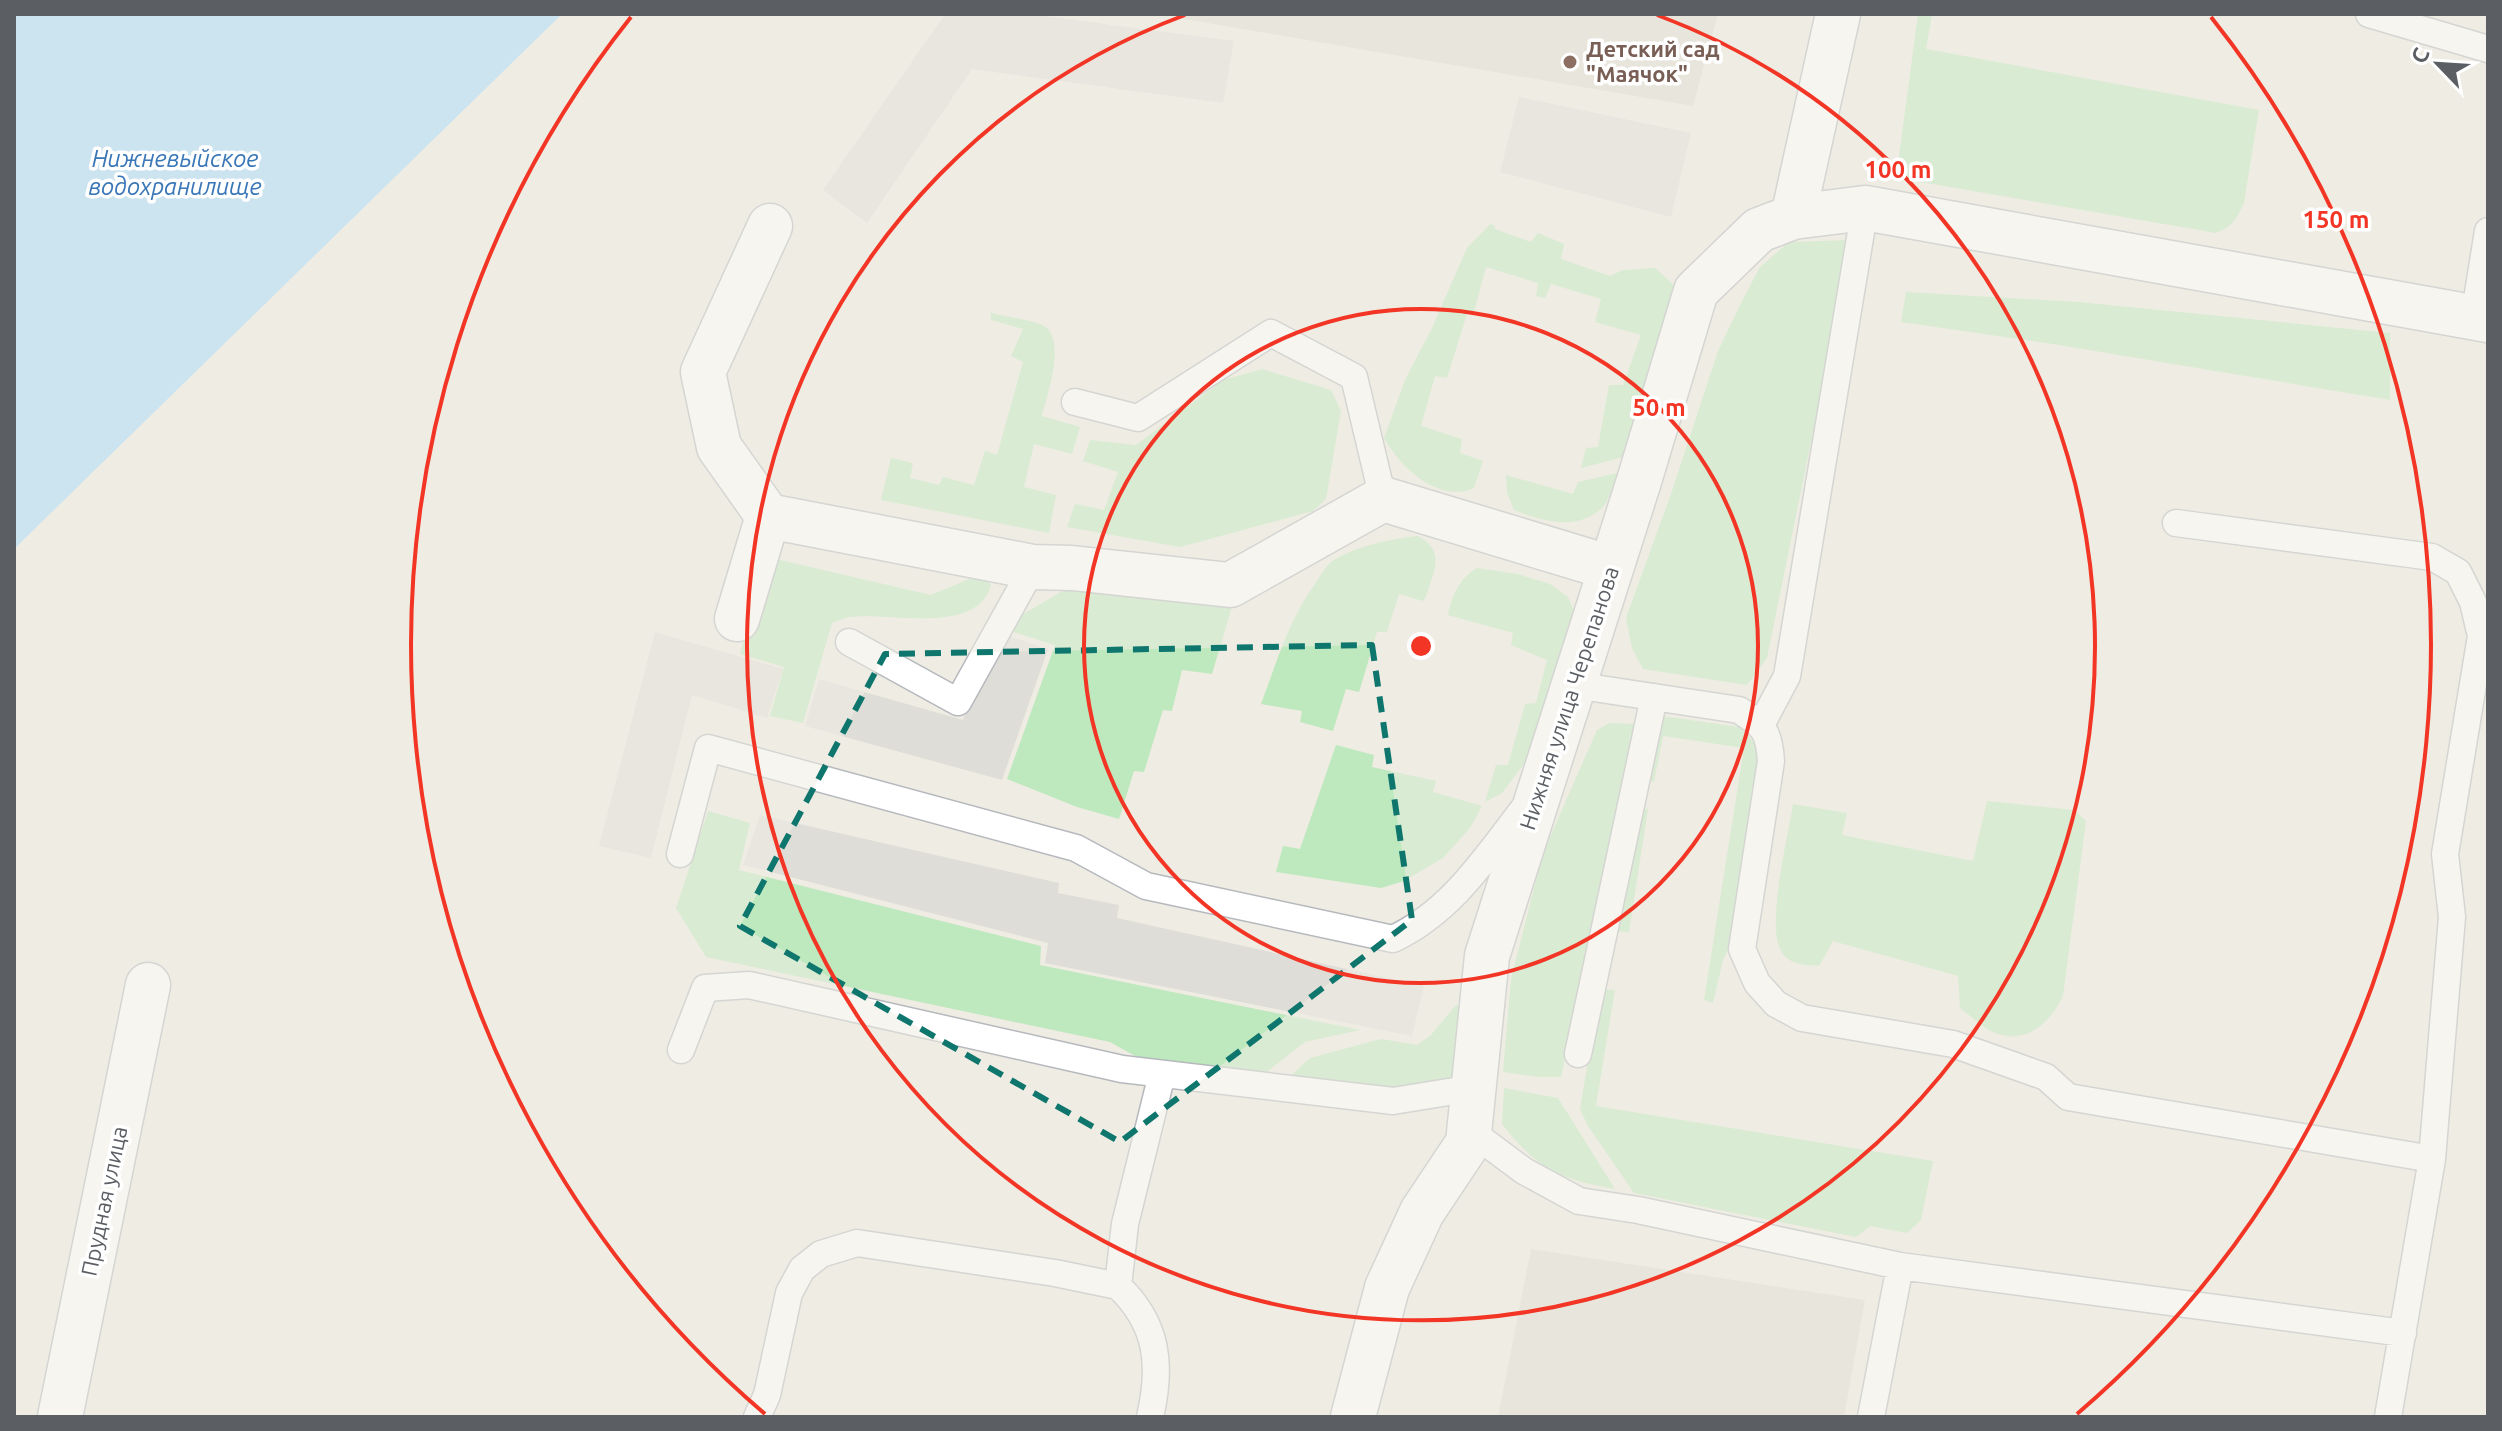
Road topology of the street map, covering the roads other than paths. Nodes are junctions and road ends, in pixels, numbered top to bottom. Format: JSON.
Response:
{"nodes":[{"id":1,"x":1838,"y":14,"type":"edge"},
{"id":2,"x":2369,"y":14,"type":"edge"},
{"id":3,"x":2488,"y":49,"type":"edge"},
{"id":4,"x":1865,"y":208,"type":"junction"},
{"id":5,"x":1793,"y":217,"type":"junction"},
{"id":6,"x":770,"y":226,"type":"dead end"},
{"id":7,"x":2488,"y":231,"type":"edge"},
{"id":8,"x":2481,"y":319,"type":"edge"},
{"id":9,"x":1075,"y":402,"type":"dead end"},
{"id":10,"x":1383,"y":499,"type":"junction"},
{"id":11,"x":768,"y":516,"type":"junction"},
{"id":12,"x":2176,"y":523,"type":"dead end"},
{"id":13,"x":1033,"y":567,"type":"junction"},
{"id":14,"x":1611,"y":568,"type":"junction"},
{"id":15,"x":737,"y":619,"type":"dead end"},
{"id":16,"x":849,"y":642,"type":"dead end"},
{"id":17,"x":1574,"y":685,"type":"junction"},
{"id":18,"x":1654,"y":697,"type":"junction"},
{"id":19,"x":1761,"y":725,"type":"junction"},
{"id":20,"x":1542,"y":785,"type":"junction"},
{"id":21,"x":680,"y":854,"type":"dead end"},
{"id":22,"x":148,"y":985,"type":"dead end"},
{"id":23,"x":681,"y":1050,"type":"dead end"},
{"id":24,"x":1578,"y":1054,"type":"dead end"},
{"id":25,"x":1162,"y":1074,"type":"junction"},
{"id":26,"x":1471,"y":1109,"type":"junction"},
{"id":27,"x":2432,"y":1159,"type":"junction"},
{"id":28,"x":1900,"y":1266,"type":"junction"},
{"id":29,"x":1118,"y":1286,"type":"junction"},
{"id":30,"x":2403,"y":1333,"type":"junction"},
{"id":31,"x":60,"y":1417,"type":"edge"},
{"id":32,"x":757,"y":1417,"type":"edge"},
{"id":33,"x":1150,"y":1417,"type":"edge"},
{"id":34,"x":1353,"y":1417,"type":"edge"},
{"id":35,"x":1871,"y":1417,"type":"edge"},
{"id":36,"x":2388,"y":1417,"type":"edge"}],
"edges":[{"from":1,"to":5,"type":"street"},
{"from":2,"to":3,"type":"lane"},
{"from":4,"to":5,"type":"street","name":"Нижняя улица Черепанова"},
{"from":4,"to":8,"type":"street","name":"Нижняя улица Черепанова"},
{"from":4,"to":19,"type":"lane"},
{"from":5,"to":14,"type":"street","name":"Нижняя улица Черепанова"},
{"from":6,"to":11,"type":"street"},
{"from":7,"to":8,"type":"lane"},
{"from":9,"to":10,"type":"lane"},
{"from":10,"to":13,"type":"street"},
{"from":10,"to":14,"type":"street"},
{"from":11,"to":13,"type":"street"},
{"from":11,"to":15,"type":"street"},
{"from":12,"to":27,"type":"lane"},
{"from":13,"to":16,"type":"lane"},
{"from":14,"to":17,"type":"street","name":"Нижняя улица Черепанова"},
{"from":17,"to":18,"type":"lane"},
{"from":17,"to":20,"type":"street","name":"Нижняя улица Черепанова"},
{"from":18,"to":19,"type":"lane"},
{"from":18,"to":24,"type":"lane"},
{"from":19,"to":27,"type":"lane"},
{"from":20,"to":21,"type":"lane"},
{"from":20,"to":26,"type":"street","name":"Нижняя улица Черепанова"},
{"from":22,"to":31,"type":"street","name":"Прудная улица"},
{"from":23,"to":25,"type":"lane"},
{"from":25,"to":26,"type":"lane"},
{"from":25,"to":29,"type":"lane"},
{"from":26,"to":28,"type":"lane"},
{"from":26,"to":34,"type":"street","name":"Нижняя улица Черепанова"},
{"from":27,"to":30,"type":"lane"},
{"from":28,"to":30,"type":"lane"},
{"from":28,"to":35,"type":"lane"},
{"from":29,"to":32,"type":"lane"},
{"from":29,"to":33,"type":"lane"},
{"from":30,"to":36,"type":"lane"}]}
